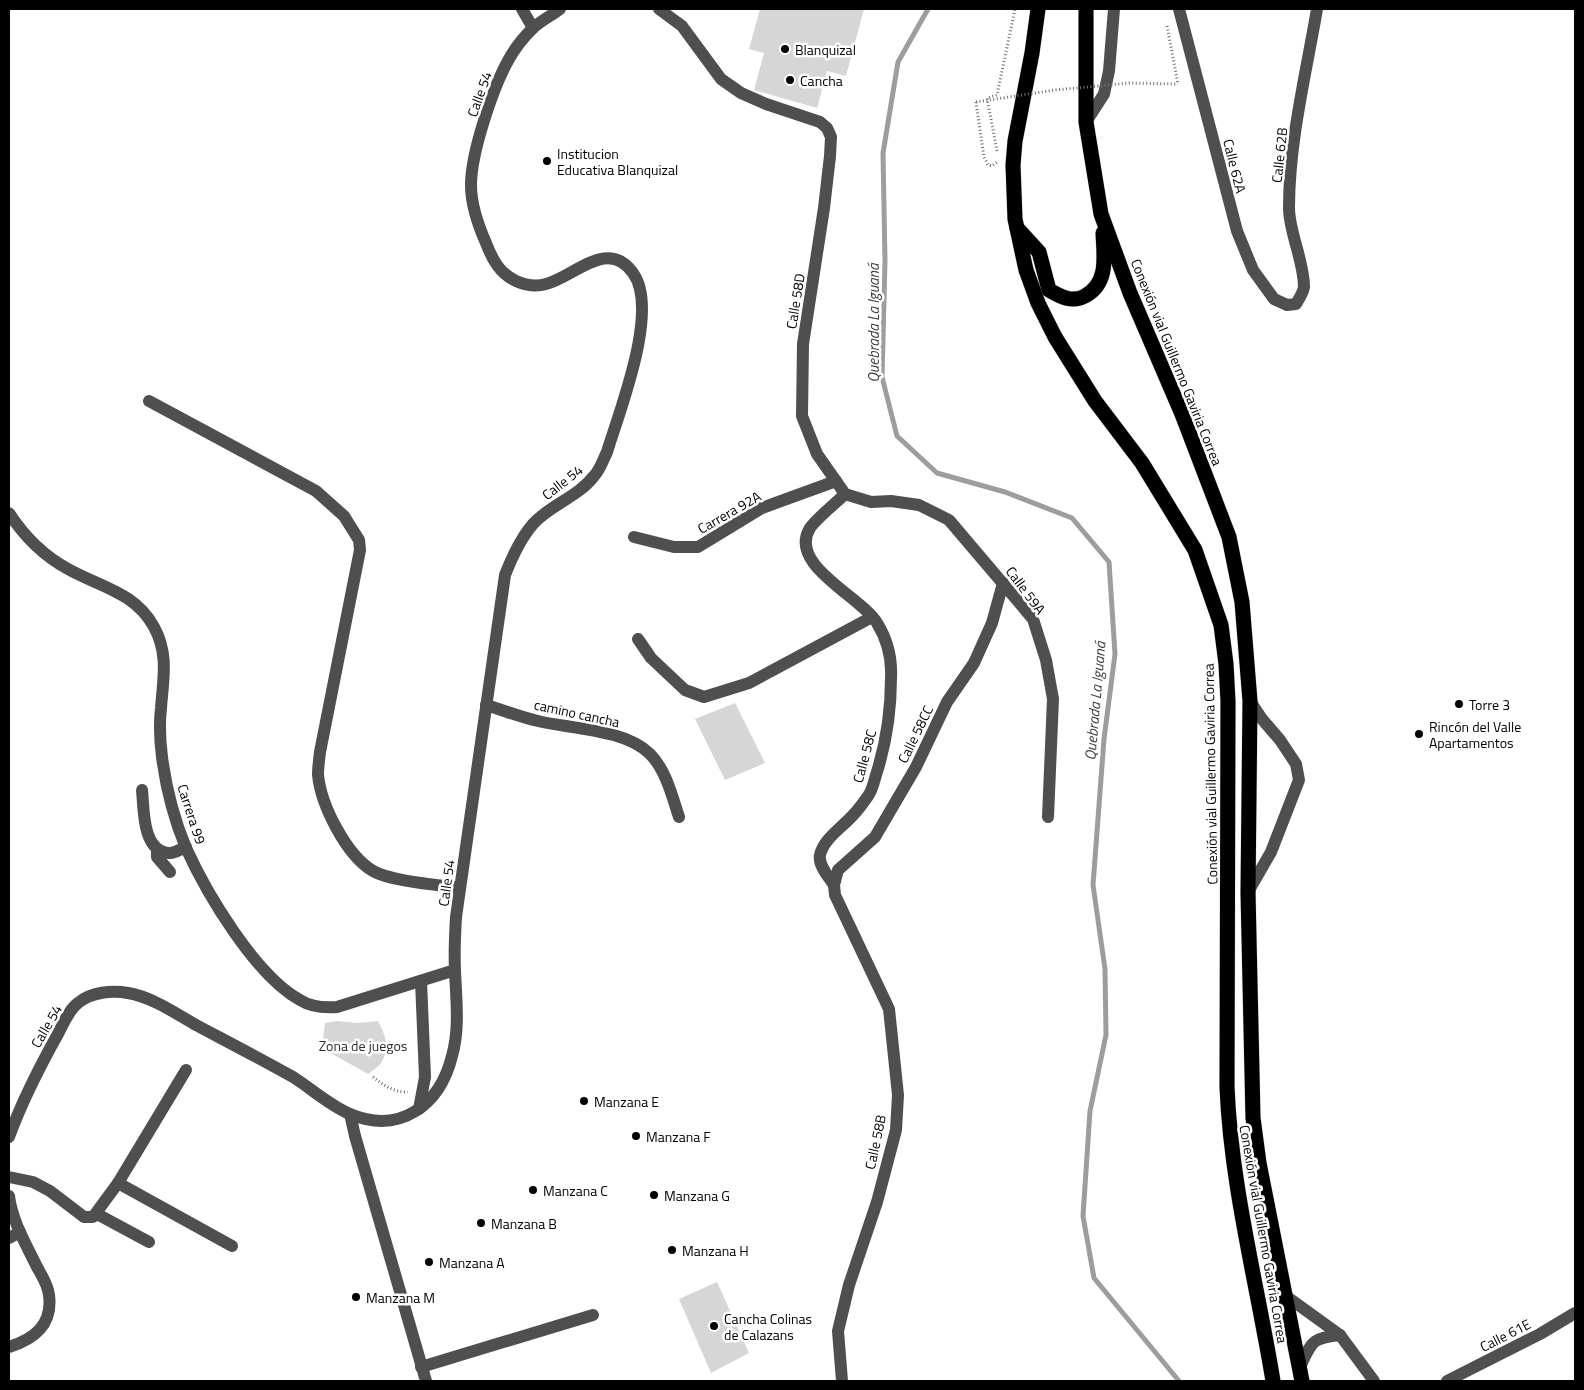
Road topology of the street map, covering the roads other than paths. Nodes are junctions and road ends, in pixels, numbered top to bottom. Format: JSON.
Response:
{"nodes":[{"id":1,"x":522,"y":9,"type":"edge"},
{"id":2,"x":560,"y":9,"type":"edge"},
{"id":3,"x":659,"y":9,"type":"edge"},
{"id":4,"x":1037,"y":9,"type":"edge"},
{"id":5,"x":1086,"y":9,"type":"edge"},
{"id":6,"x":1114,"y":9,"type":"edge"},
{"id":7,"x":1179,"y":9,"type":"edge"},
{"id":8,"x":1317,"y":9,"type":"edge"},
{"id":9,"x":533,"y":28,"type":"junction"},
{"id":10,"x":1086,"y":122,"type":"junction"},
{"id":11,"x":1101,"y":214,"type":"junction"},
{"id":12,"x":1016,"y":227,"type":"junction"},
{"id":13,"x":1296,"y":304,"type":"joint"},
{"id":14,"x":149,"y":401,"type":"dead end"},
{"id":15,"x":836,"y":481,"type":"junction"},
{"id":16,"x":845,"y":494,"type":"junction"},
{"id":17,"x":9,"y":513,"type":"edge"},
{"id":18,"x":634,"y":537,"type":"dead end"},
{"id":19,"x":1003,"y":583,"type":"junction"},
{"id":20,"x":872,"y":617,"type":"junction"},
{"id":21,"x":638,"y":639,"type":"dead end"},
{"id":22,"x":1250,"y":701,"type":"junction"},
{"id":23,"x":486,"y":705,"type":"junction"},
{"id":24,"x":142,"y":790,"type":"dead end"},
{"id":25,"x":680,"y":817,"type":"dead end"},
{"id":26,"x":1048,"y":817,"type":"dead end"},
{"id":27,"x":186,"y":847,"type":"junction"},
{"id":28,"x":157,"y":850,"type":"junction"},
{"id":29,"x":170,"y":872,"type":"dead end"},
{"id":30,"x":834,"y":885,"type":"junction"},
{"id":31,"x":460,"y":888,"type":"junction"},
{"id":32,"x":1248,"y":892,"type":"junction"},
{"id":33,"x":455,"y":970,"type":"junction"},
{"id":34,"x":421,"y":980,"type":"junction"},
{"id":35,"x":186,"y":1070,"type":"dead end"},
{"id":36,"x":419,"y":1109,"type":"junction"},
{"id":37,"x":13,"y":1110,"type":"edge"},
{"id":38,"x":350,"y":1114,"type":"junction"},
{"id":39,"x":9,"y":1137,"type":"edge"},
{"id":40,"x":9,"y":1177,"type":"edge"},
{"id":41,"x":118,"y":1183,"type":"junction"},
{"id":42,"x":9,"y":1196,"type":"edge"},
{"id":43,"x":97,"y":1214,"type":"junction"},
{"id":44,"x":14,"y":1235,"type":"edge"},
{"id":45,"x":149,"y":1242,"type":"dead end"},
{"id":46,"x":232,"y":1246,"type":"dead end"},
{"id":47,"x":1286,"y":1296,"type":"junction"},
{"id":48,"x":593,"y":1314,"type":"dead end"},
{"id":49,"x":1575,"y":1314,"type":"edge"},
{"id":50,"x":1340,"y":1334,"type":"junction"},
{"id":51,"x":9,"y":1347,"type":"edge"},
{"id":52,"x":421,"y":1367,"type":"junction"},
{"id":53,"x":1301,"y":1374,"type":"edge"},
{"id":54,"x":426,"y":1381,"type":"edge"},
{"id":55,"x":842,"y":1381,"type":"edge"},
{"id":56,"x":1273,"y":1381,"type":"edge"},
{"id":57,"x":1374,"y":1381,"type":"edge"},
{"id":58,"x":1448,"y":1381,"type":"edge"}],
"edges":[{"from":1,"to":9,"type":"street"},
{"from":2,"to":9,"type":"street","name":"Calle 54"},
{"from":3,"to":15,"type":"street","name":"Calle 58D"},
{"from":4,"to":12,"type":"highway","name":"Conexión vial Guillermo Gaviria Correa"},
{"from":5,"to":10,"type":"highway","name":"Conexión vial Guillermo Gaviria Correa"},
{"from":6,"to":10,"type":"street"},
{"from":7,"to":13,"type":"street","name":"Calle 62A"},
{"from":8,"to":13,"type":"street","name":"Calle 62B"},
{"from":9,"to":23,"type":"street","name":"Calle 54"},
{"from":10,"to":11,"type":"highway","name":"Conexión vial Guillermo Gaviria Correa"},
{"from":11,"to":12,"type":"highway"},
{"from":11,"to":22,"type":"highway","name":"Conexión vial Guillermo Gaviria Correa"},
{"from":12,"to":56,"type":"highway","name":"Conexión vial Guillermo Gaviria Correa"},
{"from":14,"to":31,"type":"street"},
{"from":15,"to":16,"type":"street"},
{"from":15,"to":18,"type":"street","name":"Carrera 92A"},
{"from":16,"to":19,"type":"street","name":"Calle 59A"},
{"from":16,"to":20,"type":"street","name":"Calle 58C"},
{"from":17,"to":27,"type":"street","name":"Carrera 99"},
{"from":19,"to":26,"type":"street","name":"Calle 59A"},
{"from":19,"to":30,"type":"street","name":"Calle 58CC"},
{"from":20,"to":21,"type":"street"},
{"from":20,"to":30,"type":"street","name":"Calle 58C"},
{"from":22,"to":32,"type":"highway","name":"Conexión vial Guillermo Gaviria Correa"},
{"from":22,"to":32,"type":"street"},
{"from":23,"to":25,"type":"street","name":"camino cancha"},
{"from":23,"to":31,"type":"street","name":"Calle 54"},
{"from":24,"to":28,"type":"street"},
{"from":27,"to":28,"type":"street"},
{"from":27,"to":34,"type":"street","name":"Carrera 99"},
{"from":28,"to":29,"type":"street"},
{"from":30,"to":55,"type":"street","name":"Calle 58B"},
{"from":31,"to":33,"type":"street","name":"Calle 54"},
{"from":32,"to":47,"type":"highway","name":"Conexión vial Guillermo Gaviria Correa"},
{"from":33,"to":34,"type":"street","name":"Carrera 99"},
{"from":33,"to":36,"type":"street","name":"Calle 54"},
{"from":34,"to":36,"type":"street"},
{"from":35,"to":41,"type":"street"},
{"from":36,"to":38,"type":"street","name":"Calle 54"},
{"from":37,"to":38,"type":"street","name":"Calle 54"},
{"from":37,"to":39,"type":"street","name":"Calle 54"},
{"from":38,"to":52,"type":"street"},
{"from":40,"to":43,"type":"street"},
{"from":41,"to":43,"type":"street"},
{"from":41,"to":46,"type":"street"},
{"from":42,"to":44,"type":"street"},
{"from":43,"to":45,"type":"street"},
{"from":44,"to":51,"type":"street"},
{"from":47,"to":50,"type":"street"},
{"from":47,"to":53,"type":"highway","name":"Conexión vial Guillermo Gaviria Correa"},
{"from":48,"to":52,"type":"street"},
{"from":49,"to":58,"type":"street","name":"Calle 61E"},
{"from":50,"to":53,"type":"street"},
{"from":50,"to":57,"type":"street"},
{"from":52,"to":54,"type":"street"}]}
